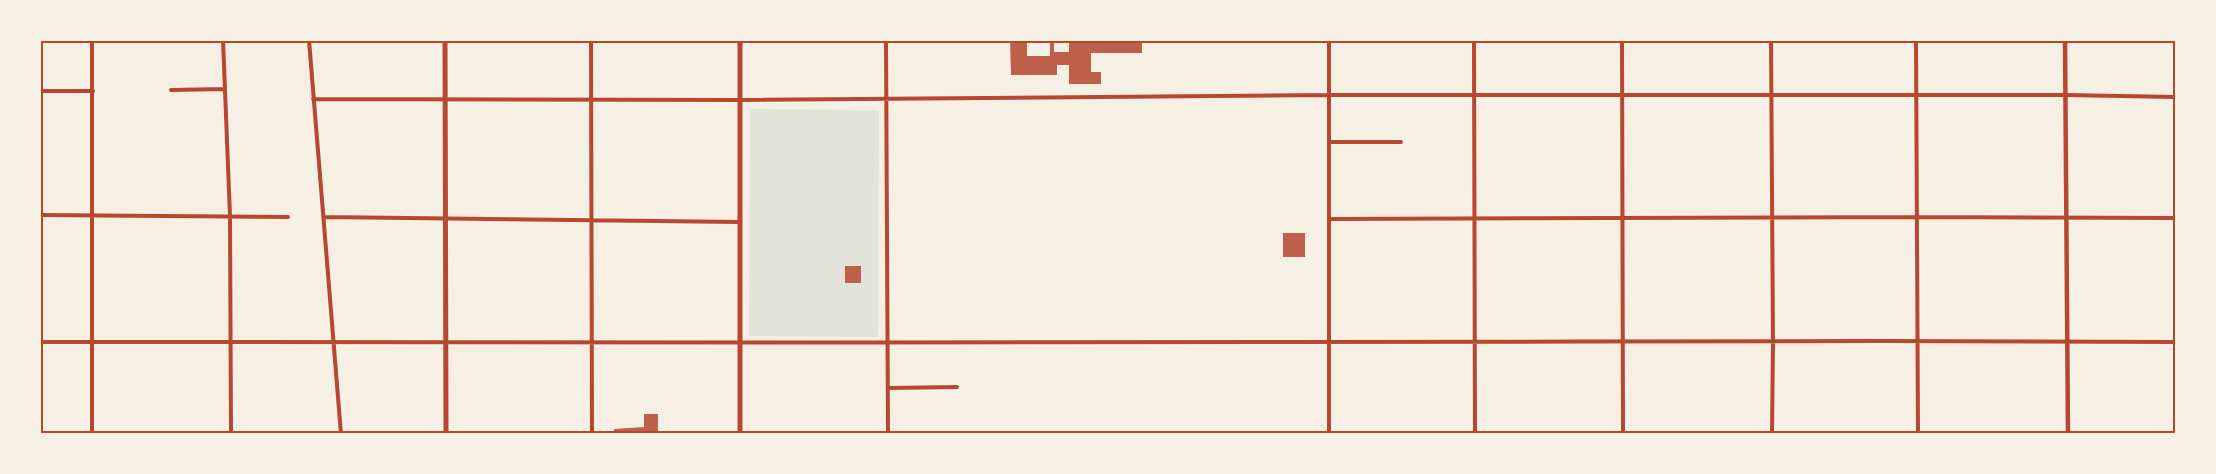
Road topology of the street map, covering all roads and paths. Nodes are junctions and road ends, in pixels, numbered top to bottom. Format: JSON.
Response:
{"nodes":[{"id":1,"x":92,"y":40,"type":"edge"},
{"id":2,"x":223,"y":40,"type":"edge"},
{"id":3,"x":309,"y":40,"type":"edge"},
{"id":4,"x":445,"y":40,"type":"edge"},
{"id":5,"x":591,"y":40,"type":"edge"},
{"id":6,"x":740,"y":40,"type":"edge"},
{"id":7,"x":886,"y":40,"type":"edge"},
{"id":8,"x":1329,"y":40,"type":"edge"},
{"id":9,"x":1473,"y":40,"type":"edge"},
{"id":10,"x":1622,"y":40,"type":"edge"},
{"id":11,"x":1771,"y":40,"type":"edge"},
{"id":12,"x":1916,"y":40,"type":"edge"},
{"id":13,"x":2065,"y":40,"type":"edge"},
{"id":14,"x":224,"y":89,"type":"junction"},
{"id":15,"x":171,"y":90,"type":"dead end"},
{"id":16,"x":40,"y":91,"type":"edge"},
{"id":17,"x":93,"y":91,"type":"junction"},
{"id":18,"x":1330,"y":95,"type":"junction"},
{"id":19,"x":1474,"y":95,"type":"junction"},
{"id":20,"x":1623,"y":95,"type":"junction"},
{"id":21,"x":1771,"y":95,"type":"junction"},
{"id":22,"x":1917,"y":95,"type":"junction"},
{"id":23,"x":2065,"y":95,"type":"junction"},
{"id":24,"x":2175,"y":97,"type":"edge"},
{"id":25,"x":445,"y":98,"type":"junction"},
{"id":26,"x":886,"y":98,"type":"junction"},
{"id":27,"x":313,"y":99,"type":"junction"},
{"id":28,"x":592,"y":99,"type":"junction"},
{"id":29,"x":740,"y":100,"type":"junction"},
{"id":30,"x":1330,"y":142,"type":"junction"},
{"id":31,"x":1401,"y":142,"type":"dead end"},
{"id":32,"x":40,"y":215,"type":"edge"},
{"id":33,"x":93,"y":215,"type":"junction"},
{"id":34,"x":230,"y":216,"type":"junction"},
{"id":35,"x":288,"y":217,"type":"dead end"},
{"id":36,"x":324,"y":217,"type":"junction"},
{"id":37,"x":1772,"y":217,"type":"junction"},
{"id":38,"x":1918,"y":217,"type":"junction"},
{"id":39,"x":2065,"y":217,"type":"junction"},
{"id":40,"x":445,"y":218,"type":"junction"},
{"id":41,"x":2175,"y":218,"type":"edge"},
{"id":42,"x":1330,"y":219,"type":"junction"},
{"id":43,"x":1475,"y":219,"type":"junction"},
{"id":44,"x":1623,"y":219,"type":"junction"},
{"id":45,"x":592,"y":221,"type":"junction"},
{"id":46,"x":740,"y":222,"type":"junction"},
{"id":47,"x":1623,"y":340,"type":"junction"},
{"id":48,"x":231,"y":341,"type":"junction"},
{"id":49,"x":592,"y":341,"type":"junction"},
{"id":50,"x":1475,"y":341,"type":"junction"},
{"id":51,"x":1773,"y":341,"type":"junction"},
{"id":52,"x":1918,"y":341,"type":"junction"},
{"id":53,"x":40,"y":342,"type":"edge"},
{"id":54,"x":92,"y":342,"type":"junction"},
{"id":55,"x":334,"y":342,"type":"junction"},
{"id":56,"x":446,"y":342,"type":"junction"},
{"id":57,"x":887,"y":342,"type":"junction"},
{"id":58,"x":1328,"y":342,"type":"junction"},
{"id":59,"x":2066,"y":342,"type":"junction"},
{"id":60,"x":2175,"y":342,"type":"edge"},
{"id":61,"x":740,"y":343,"type":"junction"},
{"id":62,"x":957,"y":387,"type":"dead end"},
{"id":63,"x":888,"y":388,"type":"junction"},
{"id":64,"x":92,"y":434,"type":"edge"},
{"id":65,"x":231,"y":434,"type":"edge"},
{"id":66,"x":341,"y":434,"type":"edge"},
{"id":67,"x":446,"y":434,"type":"edge"},
{"id":68,"x":592,"y":434,"type":"edge"},
{"id":69,"x":740,"y":434,"type":"edge"},
{"id":70,"x":888,"y":434,"type":"edge"},
{"id":71,"x":1329,"y":434,"type":"edge"},
{"id":72,"x":1475,"y":434,"type":"edge"},
{"id":73,"x":1623,"y":434,"type":"edge"},
{"id":74,"x":1772,"y":434,"type":"edge"},
{"id":75,"x":1918,"y":434,"type":"edge"},
{"id":76,"x":2068,"y":434,"type":"edge"}],
"edges":[{"from":1,"to":17,"type":"street"},
{"from":2,"to":14,"type":"street"},
{"from":3,"to":27,"type":"street"},
{"from":4,"to":25,"type":"main road"},
{"from":5,"to":28,"type":"street"},
{"from":6,"to":29,"type":"main road"},
{"from":7,"to":26,"type":"street"},
{"from":8,"to":18,"type":"street"},
{"from":9,"to":19,"type":"street"},
{"from":10,"to":20,"type":"street"},
{"from":11,"to":21,"type":"street"},
{"from":12,"to":22,"type":"street"},
{"from":13,"to":23,"type":"street"},
{"from":14,"to":15,"type":"street"},
{"from":14,"to":34,"type":"street"},
{"from":16,"to":17,"type":"street"},
{"from":17,"to":33,"type":"street"},
{"from":18,"to":19,"type":"street"},
{"from":18,"to":26,"type":"street"},
{"from":18,"to":30,"type":"street"},
{"from":19,"to":20,"type":"street"},
{"from":19,"to":43,"type":"street"},
{"from":20,"to":21,"type":"street"},
{"from":20,"to":44,"type":"street"},
{"from":21,"to":22,"type":"street"},
{"from":21,"to":37,"type":"street"},
{"from":22,"to":23,"type":"street"},
{"from":22,"to":38,"type":"street"},
{"from":23,"to":24,"type":"street"},
{"from":23,"to":39,"type":"street"},
{"from":25,"to":27,"type":"street"},
{"from":25,"to":28,"type":"street"},
{"from":25,"to":40,"type":"main road"},
{"from":26,"to":29,"type":"street"},
{"from":26,"to":57,"type":"street"},
{"from":27,"to":36,"type":"street"},
{"from":28,"to":29,"type":"street"},
{"from":28,"to":45,"type":"street"},
{"from":29,"to":46,"type":"main road"},
{"from":30,"to":31,"type":"street"},
{"from":30,"to":42,"type":"street"},
{"from":32,"to":33,"type":"street"},
{"from":33,"to":34,"type":"street"},
{"from":33,"to":54,"type":"street"},
{"from":34,"to":35,"type":"street"},
{"from":34,"to":48,"type":"street"},
{"from":36,"to":40,"type":"street"},
{"from":36,"to":55,"type":"street"},
{"from":37,"to":38,"type":"street"},
{"from":37,"to":44,"type":"street"},
{"from":37,"to":51,"type":"street"},
{"from":38,"to":39,"type":"street"},
{"from":38,"to":52,"type":"street"},
{"from":39,"to":41,"type":"street"},
{"from":39,"to":59,"type":"street"},
{"from":40,"to":45,"type":"street"},
{"from":40,"to":56,"type":"main road"},
{"from":42,"to":43,"type":"street"},
{"from":42,"to":58,"type":"street"},
{"from":43,"to":44,"type":"street"},
{"from":43,"to":50,"type":"street"},
{"from":44,"to":47,"type":"street"},
{"from":45,"to":46,"type":"street"},
{"from":45,"to":49,"type":"street"},
{"from":46,"to":61,"type":"main road"},
{"from":47,"to":50,"type":"street"},
{"from":47,"to":51,"type":"street"},
{"from":47,"to":73,"type":"street"},
{"from":48,"to":54,"type":"street"},
{"from":48,"to":55,"type":"street"},
{"from":48,"to":65,"type":"street"},
{"from":49,"to":56,"type":"street"},
{"from":49,"to":61,"type":"street"},
{"from":49,"to":68,"type":"street"},
{"from":50,"to":58,"type":"street"},
{"from":50,"to":72,"type":"street"},
{"from":51,"to":52,"type":"street"},
{"from":51,"to":74,"type":"street"},
{"from":52,"to":59,"type":"street"},
{"from":52,"to":75,"type":"street"},
{"from":53,"to":54,"type":"street"},
{"from":54,"to":64,"type":"street"},
{"from":55,"to":56,"type":"street"},
{"from":55,"to":66,"type":"street"},
{"from":56,"to":67,"type":"main road"},
{"from":57,"to":58,"type":"street"},
{"from":57,"to":61,"type":"street"},
{"from":57,"to":63,"type":"street"},
{"from":58,"to":71,"type":"street"},
{"from":59,"to":60,"type":"street"},
{"from":59,"to":76,"type":"street"},
{"from":61,"to":69,"type":"main road"},
{"from":62,"to":63,"type":"street"},
{"from":63,"to":70,"type":"street"}]}
